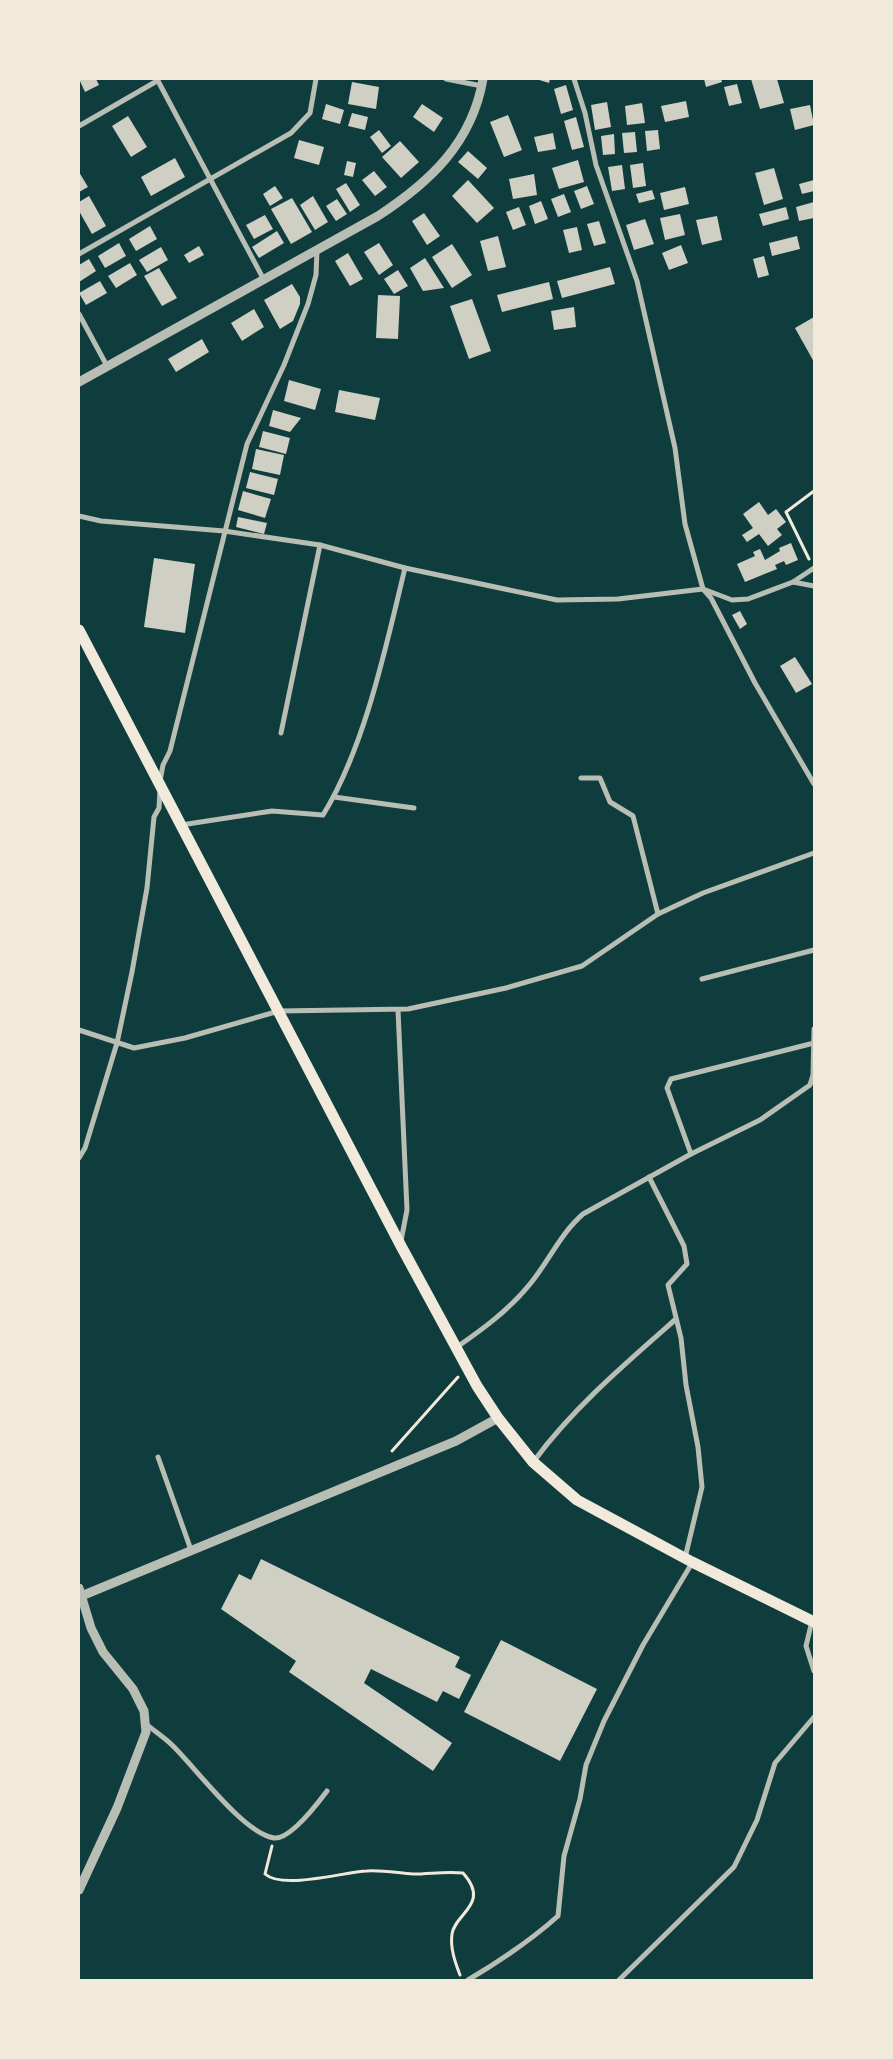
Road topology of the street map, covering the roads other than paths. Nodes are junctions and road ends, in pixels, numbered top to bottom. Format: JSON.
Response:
{"nodes":[{"id":1,"x":316,"y":79,"type":"edge"},
{"id":2,"x":446,"y":79,"type":"edge"},
{"id":3,"x":574,"y":79,"type":"edge"},
{"id":4,"x":157,"y":80,"type":"edge"},
{"id":5,"x":483,"y":82,"type":"edge"},
{"id":6,"x":79,"y":126,"type":"edge"},
{"id":7,"x":209,"y":179,"type":"junction"},
{"id":8,"x":317,"y":250,"type":"junction"},
{"id":9,"x":79,"y":254,"type":"edge"},
{"id":10,"x":264,"y":280,"type":"junction"},
{"id":11,"x":79,"y":314,"type":"edge"},
{"id":12,"x":108,"y":366,"type":"junction"},
{"id":13,"x":79,"y":382,"type":"edge"},
{"id":14,"x":79,"y":516,"type":"edge"},
{"id":15,"x":224,"y":531,"type":"junction"},
{"id":16,"x":320,"y":545,"type":"junction"},
{"id":17,"x":405,"y":568,"type":"junction"},
{"id":18,"x":814,"y":569,"type":"edge"},
{"id":19,"x":793,"y":582,"type":"junction"},
{"id":20,"x":814,"y":586,"type":"edge"},
{"id":21,"x":703,"y":589,"type":"junction"},
{"id":22,"x":79,"y":630,"type":"edge"},
{"id":23,"x":281,"y":733,"type":"dead end"},
{"id":24,"x":581,"y":778,"type":"dead end"},
{"id":25,"x":814,"y":784,"type":"edge"},
{"id":26,"x":160,"y":785,"type":"junction"},
{"id":27,"x":334,"y":797,"type":"junction"},
{"id":28,"x":414,"y":808,"type":"dead end"},
{"id":29,"x":181,"y":825,"type":"junction"},
{"id":30,"x":814,"y":853,"type":"edge"},
{"id":31,"x":658,"y":914,"type":"junction"},
{"id":32,"x":814,"y":950,"type":"edge"},
{"id":33,"x":702,"y":979,"type":"dead end"},
{"id":34,"x":398,"y":1010,"type":"junction"},
{"id":35,"x":279,"y":1011,"type":"junction"},
{"id":36,"x":814,"y":1029,"type":"edge"},
{"id":37,"x":79,"y":1030,"type":"edge"},
{"id":38,"x":117,"y":1043,"type":"junction"},
{"id":39,"x":814,"y":1043,"type":"edge"},
{"id":40,"x":812,"y":1087,"type":"edge"},
{"id":41,"x":691,"y":1154,"type":"junction"},
{"id":42,"x":79,"y":1158,"type":"edge"},
{"id":43,"x":649,"y":1177,"type":"junction"},
{"id":44,"x":400,"y":1246,"type":"junction"},
{"id":45,"x":676,"y":1319,"type":"junction"},
{"id":46,"x":458,"y":1347,"type":"junction"},
{"id":47,"x":498,"y":1418,"type":"junction"},
{"id":48,"x":158,"y":1457,"type":"dead end"},
{"id":49,"x":533,"y":1462,"type":"junction"},
{"id":50,"x":191,"y":1550,"type":"junction"},
{"id":51,"x":689,"y":1560,"type":"junction"},
{"id":52,"x":80,"y":1593,"type":"edge"},
{"id":53,"x":813,"y":1620,"type":"edge"},
{"id":54,"x":814,"y":1671,"type":"edge"},
{"id":55,"x":814,"y":1717,"type":"edge"},
{"id":56,"x":145,"y":1723,"type":"junction"},
{"id":57,"x":327,"y":1791,"type":"dead end"},
{"id":58,"x":79,"y":1890,"type":"edge"},
{"id":59,"x":468,"y":1980,"type":"edge"},
{"id":60,"x":619,"y":1980,"type":"edge"}],
"edges":[{"from":1,"to":7,"type":"street"},
{"from":2,"to":5,"type":"street"},
{"from":3,"to":21,"type":"street"},
{"from":4,"to":6,"type":"street"},
{"from":4,"to":7,"type":"street"},
{"from":5,"to":8,"type":"street"},
{"from":7,"to":9,"type":"street"},
{"from":7,"to":10,"type":"street"},
{"from":8,"to":10,"type":"street"},
{"from":8,"to":15,"type":"street"},
{"from":10,"to":12,"type":"street"},
{"from":11,"to":12,"type":"street"},
{"from":12,"to":13,"type":"street"},
{"from":14,"to":15,"type":"street"},
{"from":15,"to":16,"type":"street"},
{"from":15,"to":26,"type":"street"},
{"from":16,"to":17,"type":"street"},
{"from":16,"to":23,"type":"street"},
{"from":17,"to":21,"type":"street"},
{"from":17,"to":27,"type":"street"},
{"from":18,"to":19,"type":"street"},
{"from":19,"to":20,"type":"street"},
{"from":19,"to":21,"type":"street"},
{"from":21,"to":25,"type":"street"},
{"from":22,"to":26,"type":"main road"},
{"from":24,"to":31,"type":"street"},
{"from":26,"to":29,"type":"main road"},
{"from":26,"to":38,"type":"street"},
{"from":27,"to":28,"type":"street"},
{"from":27,"to":29,"type":"street"},
{"from":29,"to":35,"type":"main road"},
{"from":30,"to":31,"type":"street"},
{"from":31,"to":34,"type":"street"},
{"from":32,"to":33,"type":"street"},
{"from":34,"to":35,"type":"street"},
{"from":34,"to":44,"type":"street"},
{"from":35,"to":38,"type":"street"},
{"from":35,"to":44,"type":"main road"},
{"from":36,"to":39,"type":"street"},
{"from":37,"to":38,"type":"street"},
{"from":38,"to":42,"type":"street"},
{"from":39,"to":40,"type":"street"},
{"from":39,"to":41,"type":"street"},
{"from":40,"to":41,"type":"street"},
{"from":41,"to":43,"type":"street"},
{"from":43,"to":45,"type":"street"},
{"from":43,"to":46,"type":"street"},
{"from":44,"to":46,"type":"main road"},
{"from":45,"to":49,"type":"street"},
{"from":45,"to":51,"type":"street"},
{"from":46,"to":47,"type":"main road"},
{"from":47,"to":49,"type":"main road"},
{"from":47,"to":50,"type":"street"},
{"from":48,"to":50,"type":"street"},
{"from":49,"to":51,"type":"main road"},
{"from":50,"to":52,"type":"street"},
{"from":51,"to":53,"type":"main road"},
{"from":51,"to":59,"type":"street"},
{"from":52,"to":56,"type":"street"},
{"from":53,"to":54,"type":"street"},
{"from":55,"to":60,"type":"street"},
{"from":56,"to":57,"type":"street"},
{"from":56,"to":58,"type":"street"}]}
